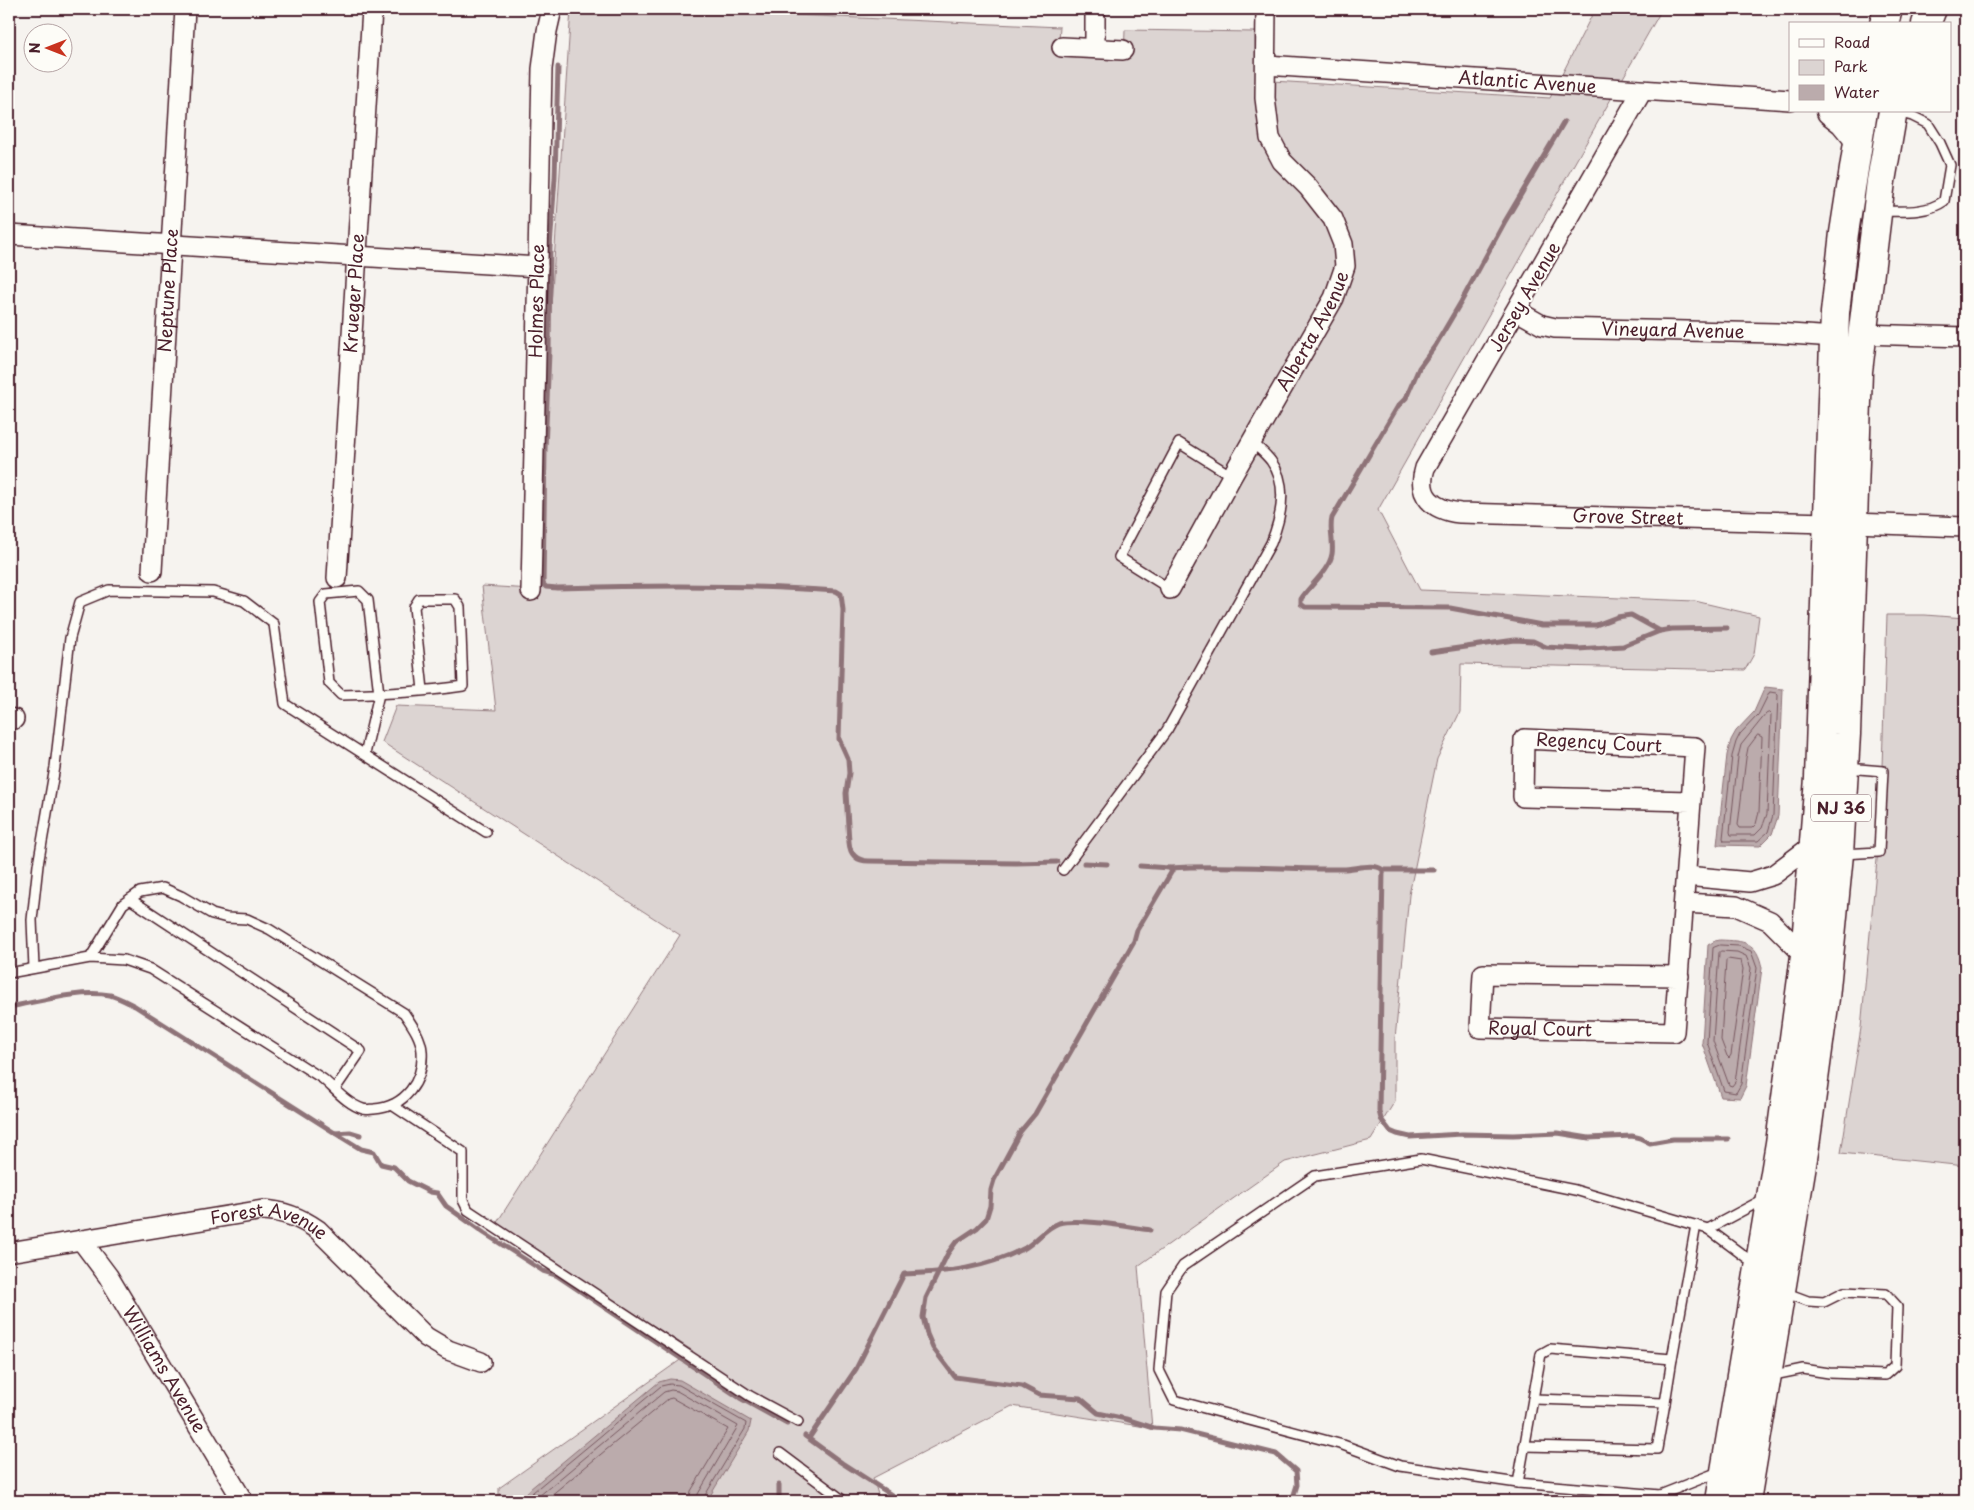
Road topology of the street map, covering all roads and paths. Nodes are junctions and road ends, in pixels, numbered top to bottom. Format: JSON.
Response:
{"nodes":[{"id":1,"x":185,"y":9,"type":"edge"},
{"id":2,"x":372,"y":9,"type":"edge"},
{"id":3,"x":545,"y":9,"type":"edge"},
{"id":4,"x":1095,"y":9,"type":"edge"},
{"id":5,"x":1266,"y":9,"type":"edge"},
{"id":6,"x":1888,"y":9,"type":"edge"},
{"id":7,"x":1914,"y":9,"type":"edge"},
{"id":8,"x":1932,"y":9,"type":"edge"},
{"id":9,"x":1885,"y":22,"type":"edge"},
{"id":10,"x":1911,"y":22,"type":"edge"},
{"id":11,"x":1927,"y":22,"type":"edge"},
{"id":12,"x":1062,"y":46,"type":"dead end"},
{"id":13,"x":1095,"y":48,"type":"junction"},
{"id":14,"x":1123,"y":50,"type":"dead end"},
{"id":15,"x":1266,"y":65,"type":"junction"},
{"id":16,"x":1642,"y":91,"type":"junction"},
{"id":17,"x":1789,"y":100,"type":"edge"},
{"id":18,"x":1832,"y":112,"type":"edge"},
{"id":19,"x":1863,"y":112,"type":"edge"},
{"id":20,"x":1893,"y":112,"type":"edge"},
{"id":21,"x":1897,"y":112,"type":"edge"},
{"id":22,"x":1858,"y":138,"type":"junction"},
{"id":23,"x":1876,"y":211,"type":"junction"},
{"id":24,"x":9,"y":235,"type":"edge"},
{"id":25,"x":172,"y":244,"type":"junction"},
{"id":26,"x":356,"y":255,"type":"junction"},
{"id":27,"x":538,"y":267,"type":"junction"},
{"id":28,"x":1517,"y":311,"type":"junction"},
{"id":29,"x":1861,"y":334,"type":"junction"},
{"id":30,"x":1834,"y":337,"type":"junction"},
{"id":31,"x":1965,"y":337,"type":"edge"},
{"id":32,"x":1252,"y":442,"type":"junction"},
{"id":33,"x":1232,"y":476,"type":"junction"},
{"id":34,"x":1432,"y":503,"type":"joint"},
{"id":35,"x":1840,"y":523,"type":"junction"},
{"id":36,"x":1965,"y":527,"type":"edge"},
{"id":37,"x":152,"y":571,"type":"dead end"},
{"id":38,"x":337,"y":578,"type":"dead end"},
{"id":39,"x":1170,"y":589,"type":"joint"},
{"id":40,"x":531,"y":591,"type":"dead end"},
{"id":41,"x":423,"y":690,"type":"junction"},
{"id":42,"x":379,"y":694,"type":"junction"},
{"id":43,"x":365,"y":754,"type":"junction"},
{"id":44,"x":1844,"y":768,"type":"junction"},
{"id":45,"x":1691,"y":801,"type":"junction"},
{"id":46,"x":486,"y":832,"type":"dead end"},
{"id":47,"x":1813,"y":845,"type":"junction"},
{"id":48,"x":1839,"y":854,"type":"junction"},
{"id":49,"x":1063,"y":870,"type":"dead end"},
{"id":50,"x":1686,"y":876,"type":"junction"},
{"id":51,"x":130,"y":899,"type":"junction"},
{"id":52,"x":1684,"y":903,"type":"junction"},
{"id":53,"x":1805,"y":956,"type":"junction"},
{"id":54,"x":90,"y":958,"type":"junction"},
{"id":55,"x":34,"y":968,"type":"junction"},
{"id":56,"x":9,"y":973,"type":"edge"},
{"id":57,"x":1679,"y":976,"type":"junction"},
{"id":58,"x":335,"y":1090,"type":"junction"},
{"id":59,"x":392,"y":1105,"type":"junction"},
{"id":60,"x":1771,"y":1196,"type":"junction"},
{"id":61,"x":1696,"y":1225,"type":"junction"},
{"id":62,"x":1708,"y":1229,"type":"junction"},
{"id":63,"x":81,"y":1240,"type":"junction"},
{"id":64,"x":9,"y":1252,"type":"edge"},
{"id":65,"x":1759,"y":1266,"type":"junction"},
{"id":66,"x":1781,"y":1291,"type":"junction"},
{"id":67,"x":1672,"y":1359,"type":"junction"},
{"id":68,"x":481,"y":1362,"type":"dead end"},
{"id":69,"x":1767,"y":1377,"type":"junction"},
{"id":70,"x":1533,"y":1399,"type":"junction"},
{"id":71,"x":1665,"y":1403,"type":"junction"},
{"id":72,"x":798,"y":1422,"type":"dead end"},
{"id":73,"x":1524,"y":1446,"type":"junction"},
{"id":74,"x":780,"y":1453,"type":"dead end"},
{"id":75,"x":1725,"y":1469,"type":"junction"},
{"id":76,"x":1518,"y":1483,"type":"junction"},
{"id":77,"x":1660,"y":1495,"type":"junction"},
{"id":78,"x":243,"y":1501,"type":"edge"},
{"id":79,"x":844,"y":1501,"type":"edge"},
{"id":80,"x":1668,"y":1501,"type":"edge"},
{"id":81,"x":1720,"y":1501,"type":"edge"},
{"id":82,"x":1746,"y":1501,"type":"edge"}],
"edges":[{"from":1,"to":25,"type":"street","name":"Neptune Place"},
{"from":2,"to":26,"type":"street","name":"Krueger Place"},
{"from":3,"to":27,"type":"street","name":"Holmes Place"},
{"from":4,"to":13,"type":"street"},
{"from":5,"to":15,"type":"street","name":"Alberta Avenue"},
{"from":6,"to":9,"type":"highway"},
{"from":7,"to":10,"type":"highway"},
{"from":8,"to":11,"type":"highway"},
{"from":12,"to":13,"type":"street"},
{"from":13,"to":14,"type":"street"},
{"from":15,"to":16,"type":"street","name":"Atlantic Avenue"},
{"from":15,"to":32,"type":"street","name":"Alberta Avenue"},
{"from":16,"to":17,"type":"street","name":"Atlantic Avenue"},
{"from":16,"to":28,"type":"street","name":"Jersey Avenue"},
{"from":18,"to":22,"type":"highway"},
{"from":19,"to":22,"type":"highway","number":"NJ 36"},
{"from":20,"to":23,"type":"highway","number":"NJ 36"},
{"from":21,"to":23,"type":"lane"},
{"from":22,"to":30,"type":"highway","number":"NJ 36"},
{"from":23,"to":29,"type":"highway","number":"NJ 36"},
{"from":24,"to":25,"type":"street"},
{"from":25,"to":26,"type":"street"},
{"from":25,"to":37,"type":"street","name":"Neptune Place"},
{"from":26,"to":27,"type":"street"},
{"from":26,"to":38,"type":"street","name":"Krueger Place"},
{"from":27,"to":40,"type":"street","name":"Holmes Place"},
{"from":28,"to":30,"type":"street","name":"Vineyard Avenue"},
{"from":28,"to":34,"type":"street","name":"Jersey Avenue"},
{"from":29,"to":31,"type":"street"},
{"from":29,"to":35,"type":"highway","number":"NJ 36"},
{"from":30,"to":35,"type":"highway","number":"NJ 36"},
{"from":32,"to":33,"type":"street","name":"Alberta Avenue"},
{"from":32,"to":49,"type":"lane"},
{"from":33,"to":39,"type":"street","name":"Alberta Avenue"},
{"from":33,"to":39,"type":"lane"},
{"from":34,"to":35,"type":"street","name":"Grove Street"},
{"from":35,"to":36,"type":"street","name":"Grove Street"},
{"from":35,"to":44,"type":"highway","number":"NJ 36"},
{"from":35,"to":47,"type":"highway","number":"NJ 36"},
{"from":41,"to":41,"type":"lane"},
{"from":41,"to":42,"type":"lane"},
{"from":42,"to":42,"type":"lane"},
{"from":42,"to":43,"type":"lane"},
{"from":43,"to":46,"type":"lane"},
{"from":43,"to":55,"type":"lane"},
{"from":44,"to":48,"type":"highway","number":"NJ 36"},
{"from":44,"to":48,"type":"lane"},
{"from":45,"to":45,"type":"street","name":"Regency Court"},
{"from":45,"to":50,"type":"street","name":"Regency Court"},
{"from":47,"to":50,"type":"street"},
{"from":47,"to":53,"type":"highway","number":"NJ 36"},
{"from":48,"to":66,"type":"highway","number":"NJ 36"},
{"from":50,"to":52,"type":"street","name":"Regency Court"},
{"from":51,"to":54,"type":"lane"},
{"from":51,"to":58,"type":"lane"},
{"from":51,"to":59,"type":"lane"},
{"from":52,"to":53,"type":"street"},
{"from":52,"to":57,"type":"street","name":"Royal Court"},
{"from":53,"to":60,"type":"highway","number":"NJ 36"},
{"from":54,"to":55,"type":"lane"},
{"from":54,"to":58,"type":"lane"},
{"from":55,"to":56,"type":"lane"},
{"from":57,"to":57,"type":"street","name":"Royal Court"},
{"from":58,"to":59,"type":"lane"},
{"from":59,"to":72,"type":"lane"},
{"from":60,"to":62,"type":"lane"},
{"from":60,"to":65,"type":"highway","number":"NJ 36"},
{"from":61,"to":62,"type":"lane"},
{"from":61,"to":67,"type":"lane"},
{"from":61,"to":76,"type":"lane"},
{"from":62,"to":65,"type":"lane"},
{"from":63,"to":64,"type":"street","name":"Forest Avenue"},
{"from":63,"to":68,"type":"street","name":"Forest Avenue"},
{"from":63,"to":78,"type":"street","name":"Williams Avenue"},
{"from":65,"to":75,"type":"highway","number":"NJ 36"},
{"from":66,"to":69,"type":"highway","number":"NJ 36"},
{"from":66,"to":69,"type":"lane"},
{"from":67,"to":70,"type":"lane"},
{"from":67,"to":71,"type":"lane"},
{"from":69,"to":82,"type":"highway","number":"NJ 36"},
{"from":70,"to":71,"type":"lane"},
{"from":70,"to":73,"type":"lane"},
{"from":71,"to":73,"type":"lane"},
{"from":73,"to":76,"type":"lane"},
{"from":74,"to":79,"type":"lane"},
{"from":75,"to":77,"type":"lane"},
{"from":75,"to":81,"type":"highway","number":"NJ 36"},
{"from":76,"to":77,"type":"lane"},
{"from":77,"to":80,"type":"lane"}]}
